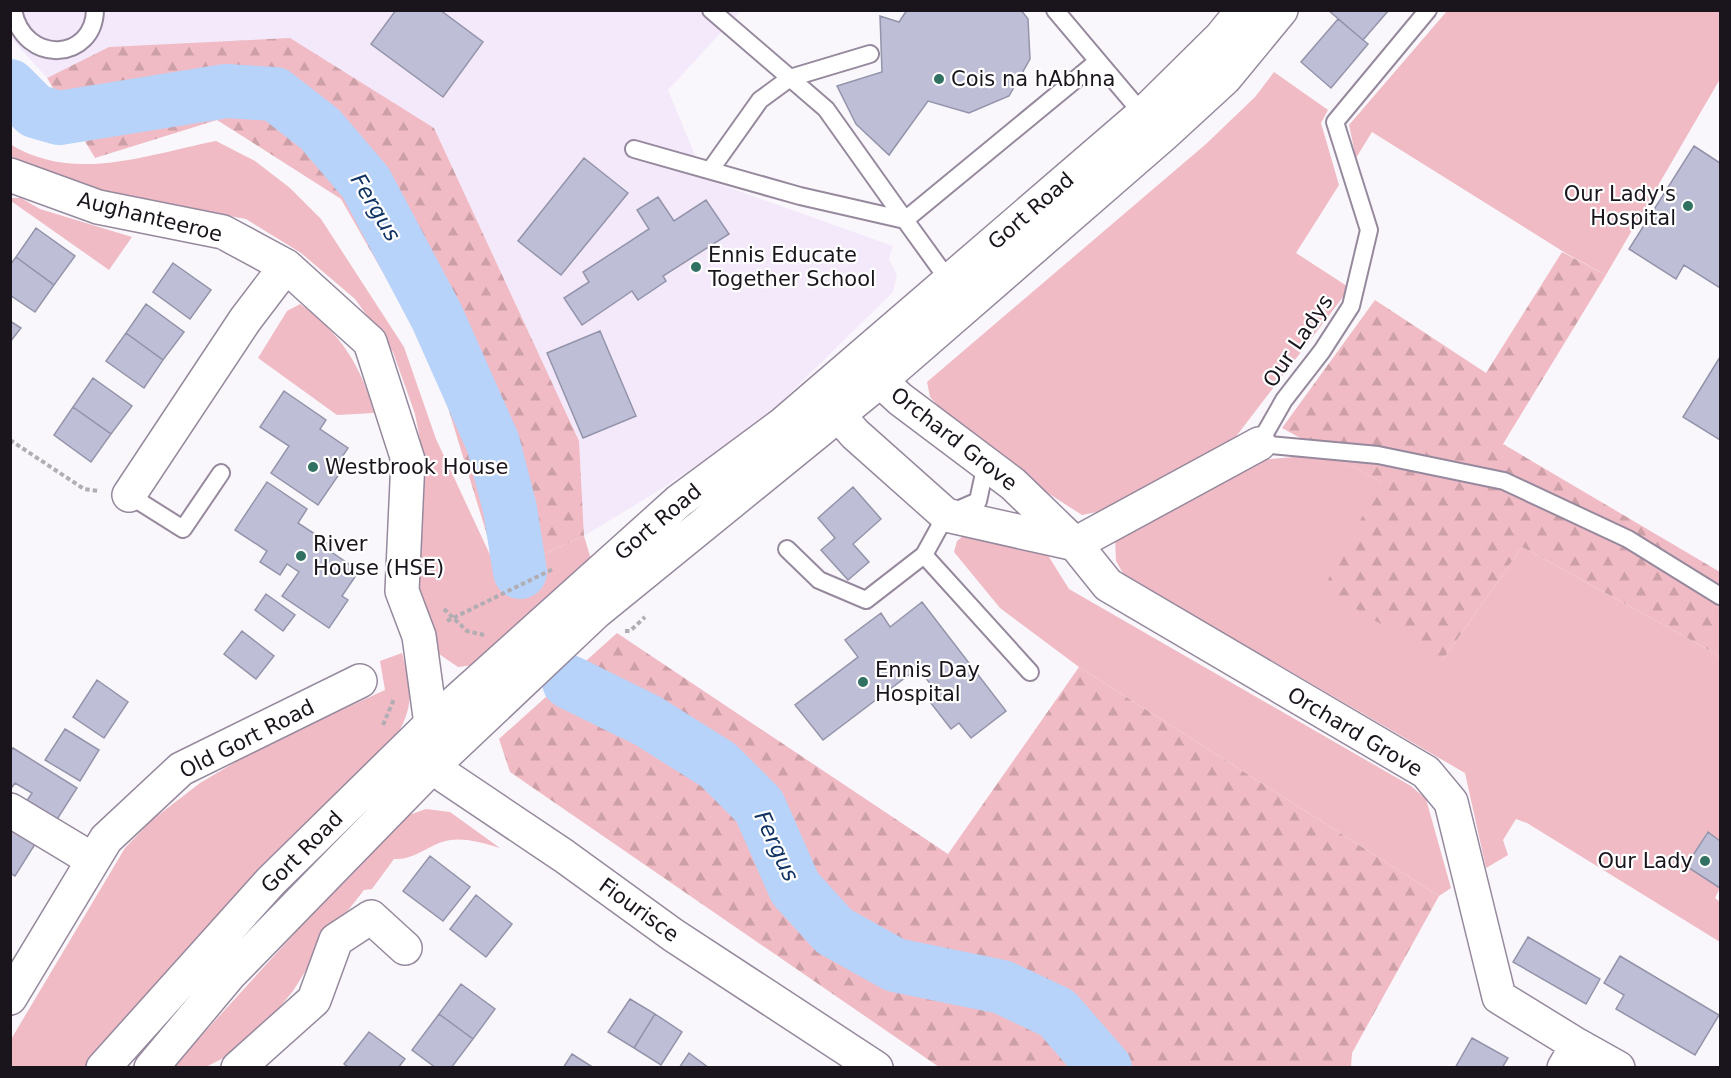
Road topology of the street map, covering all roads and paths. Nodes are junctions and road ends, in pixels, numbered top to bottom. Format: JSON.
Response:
{"nodes":[{"id":1,"x":13,"y":10,"type":"edge"},
{"id":2,"x":95,"y":10,"type":"edge"},
{"id":3,"x":711,"y":10,"type":"edge"},
{"id":4,"x":1055,"y":10,"type":"edge"},
{"id":5,"x":1243,"y":10,"type":"edge"},
{"id":6,"x":1281,"y":10,"type":"edge"},
{"id":7,"x":1428,"y":10,"type":"edge"},
{"id":8,"x":870,"y":54,"type":"dead end"},
{"id":9,"x":1098,"y":61,"type":"junction"},
{"id":10,"x":790,"y":78,"type":"junction"},
{"id":11,"x":1153,"y":124,"type":"junction"},
{"id":12,"x":634,"y":149,"type":"dead end"},
{"id":13,"x":711,"y":169,"type":"junction"},
{"id":14,"x":10,"y":175,"type":"edge"},
{"id":15,"x":905,"y":220,"type":"junction"},
{"id":16,"x":286,"y":266,"type":"junction"},
{"id":17,"x":957,"y":293,"type":"junction"},
{"id":18,"x":869,"y":370,"type":"junction"},
{"id":19,"x":827,"y":403,"type":"junction"},
{"id":20,"x":10,"y":440,"type":"edge"},
{"id":21,"x":1259,"y":444,"type":"junction"},
{"id":22,"x":986,"y":464,"type":"junction"},
{"id":23,"x":221,"y":473,"type":"dead end"},
{"id":24,"x":129,"y":495,"type":"junction"},
{"id":25,"x":946,"y":514,"type":"junction"},
{"id":26,"x":1075,"y":544,"type":"junction"},
{"id":27,"x":787,"y":549,"type":"dead end"},
{"id":28,"x":924,"y":555,"type":"junction"},
{"id":29,"x":404,"y":569,"type":"junction"},
{"id":30,"x":1720,"y":596,"type":"edge"},
{"id":31,"x":520,"y":642,"type":"junction"},
{"id":32,"x":1030,"y":672,"type":"dead end"},
{"id":33,"x":360,"y":681,"type":"dead end"},
{"id":34,"x":395,"y":690,"type":"dead end"},
{"id":35,"x":380,"y":730,"type":"dead end"},
{"id":36,"x":431,"y":746,"type":"junction"},
{"id":37,"x":10,"y":810,"type":"edge"},
{"id":38,"x":93,"y":860,"type":"junction"},
{"id":39,"x":405,"y":948,"type":"dead end"},
{"id":40,"x":10,"y":998,"type":"edge"},
{"id":41,"x":1570,"y":1056,"type":"edge"},
{"id":42,"x":103,"y":1068,"type":"edge"},
{"id":43,"x":151,"y":1068,"type":"edge"},
{"id":44,"x":238,"y":1068,"type":"edge"},
{"id":45,"x":876,"y":1068,"type":"edge"},
{"id":46,"x":1618,"y":1068,"type":"edge"}],
"edges":[{"from":1,"to":2,"type":"lane"},
{"from":3,"to":10,"type":"lane"},
{"from":4,"to":9,"type":"lane"},
{"from":5,"to":11,"type":"street","name":"Gort Road"},
{"from":6,"to":11,"type":"street","name":"Gort Road"},
{"from":7,"to":21,"type":"lane","name":"Our Ladys"},
{"from":8,"to":10,"type":"lane"},
{"from":9,"to":11,"type":"lane"},
{"from":9,"to":15,"type":"lane"},
{"from":10,"to":13,"type":"lane"},
{"from":10,"to":15,"type":"lane"},
{"from":11,"to":17,"type":"street","name":"Gort Road"},
{"from":12,"to":13,"type":"lane"},
{"from":13,"to":15,"type":"lane"},
{"from":14,"to":16,"type":"street","name":"Aughanteeroe"},
{"from":15,"to":17,"type":"lane"},
{"from":16,"to":24,"type":"street"},
{"from":16,"to":29,"type":"street","name":"Aughanteeroe"},
{"from":17,"to":18,"type":"street","name":"Gort Road"},
{"from":18,"to":19,"type":"street","name":"Gort Road"},
{"from":18,"to":22,"type":"street","name":"Orchard Grove"},
{"from":19,"to":25,"type":"street"},
{"from":19,"to":31,"type":"street","name":"Gort Road"},
{"from":19,"to":36,"type":"street","name":"Gort Road"},
{"from":20,"to":24,"type":"path"},
{"from":21,"to":26,"type":"street"},
{"from":21,"to":30,"type":"lane"},
{"from":22,"to":25,"type":"lane"},
{"from":22,"to":26,"type":"street","name":"Orchard Grove"},
{"from":23,"to":24,"type":"lane"},
{"from":25,"to":26,"type":"street"},
{"from":25,"to":28,"type":"lane"},
{"from":26,"to":41,"type":"street","name":"Orchard Grove"},
{"from":27,"to":28,"type":"lane"},
{"from":28,"to":32,"type":"lane"},
{"from":29,"to":31,"type":"path"},
{"from":29,"to":36,"type":"street","name":"Aughanteeroe"},
{"from":31,"to":36,"type":"street","name":"Gort Road"},
{"from":33,"to":38,"type":"street","name":"Old Gort Road"},
{"from":34,"to":35,"type":"path"},
{"from":36,"to":42,"type":"street","name":"Gort Road"},
{"from":36,"to":43,"type":"street","name":"Gort Road"},
{"from":36,"to":45,"type":"street","name":"Fiourisce"},
{"from":37,"to":38,"type":"street"},
{"from":38,"to":40,"type":"street","name":"Old Gort Road"},
{"from":39,"to":44,"type":"street"},
{"from":41,"to":46,"type":"street","name":"Orchard Grove"}]}
